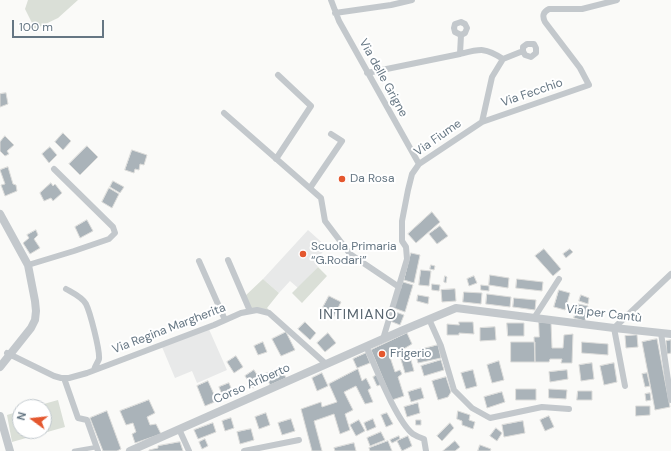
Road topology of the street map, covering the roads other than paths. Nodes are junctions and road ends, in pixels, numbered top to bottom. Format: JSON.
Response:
{"nodes":[{"id":1,"x":331,"y":0,"type":"edge"},
{"id":2,"x":412,"y":0,"type":"edge"},
{"id":3,"x":617,"y":0,"type":"edge"},
{"id":4,"x":335,"y":13,"type":"junction"},
{"id":5,"x":461,"y":35,"type":"dead end"},
{"id":6,"x":522,"y":51,"type":"dead end"},
{"id":7,"x":460,"y":54,"type":"junction"},
{"id":8,"x":503,"y":59,"type":"junction"},
{"id":9,"x":367,"y":73,"type":"junction"},
{"id":10,"x":278,"y":75,"type":"dead end"},
{"id":11,"x":224,"y":113,"type":"dead end"},
{"id":12,"x":482,"y":122,"type":"junction"},
{"id":13,"x":331,"y":134,"type":"dead end"},
{"id":14,"x":276,"y":159,"type":"junction"},
{"id":15,"x":419,"y":164,"type":"junction"},
{"id":16,"x":54,"y":169,"type":"dead end"},
{"id":17,"x":310,"y":188,"type":"junction"},
{"id":18,"x":0,"y":214,"type":"edge"},
{"id":19,"x":228,"y":260,"type":"dead end"},
{"id":20,"x":199,"y":261,"type":"dead end"},
{"id":21,"x":28,"y":265,"type":"junction"},
{"id":22,"x":671,"y":274,"type":"edge"},
{"id":23,"x":559,"y":278,"type":"dead end"},
{"id":24,"x":399,"y":287,"type":"junction"},
{"id":25,"x":66,"y":289,"type":"dead end"},
{"id":26,"x":250,"y":311,"type":"junction"},
{"id":27,"x":534,"y":318,"type":"junction"},
{"id":28,"x":429,"y":319,"type":"junction"},
{"id":29,"x":225,"y":320,"type":"junction"},
{"id":30,"x":614,"y":328,"type":"junction"},
{"id":31,"x":668,"y":333,"type":"edge"},
{"id":32,"x":383,"y":339,"type":"junction"},
{"id":33,"x":366,"y":346,"type":"junction"},
{"id":34,"x":8,"y":354,"type":"junction"},
{"id":35,"x":0,"y":359,"type":"edge"},
{"id":36,"x":326,"y":364,"type":"junction"},
{"id":37,"x":0,"y":366,"type":"edge"},
{"id":38,"x":94,"y":370,"type":"junction"},
{"id":39,"x":64,"y":378,"type":"junction"},
{"id":40,"x":625,"y":386,"type":"dead end"},
{"id":41,"x":671,"y":400,"type":"edge"},
{"id":42,"x":569,"y":409,"type":"dead end"},
{"id":43,"x":0,"y":416,"type":"edge"},
{"id":44,"x":179,"y":429,"type":"junction"},
{"id":45,"x":299,"y":440,"type":"dead end"},
{"id":46,"x":97,"y":449,"type":"edge"},
{"id":47,"x":252,"y":450,"type":"edge"},
{"id":48,"x":10,"y":451,"type":"edge"},
{"id":49,"x":74,"y":451,"type":"edge"},
{"id":50,"x":130,"y":451,"type":"edge"},
{"id":51,"x":189,"y":451,"type":"edge"},
{"id":52,"x":244,"y":451,"type":"edge"},
{"id":53,"x":426,"y":451,"type":"edge"}],
"edges":[{"from":1,"to":4,"type":"street","name":"Via delle Grigne"},
{"from":2,"to":4,"type":"street"},
{"from":3,"to":12,"type":"street","name":"Via Fecchio"},
{"from":4,"to":9,"type":"street","name":"Via delle Grigne"},
{"from":5,"to":7,"type":"street"},
{"from":6,"to":8,"type":"street"},
{"from":7,"to":8,"type":"street"},
{"from":7,"to":9,"type":"street"},
{"from":8,"to":12,"type":"street"},
{"from":9,"to":15,"type":"street","name":"Via delle Grigne"},
{"from":10,"to":14,"type":"street"},
{"from":11,"to":14,"type":"street"},
{"from":12,"to":15,"type":"street","name":"Via Fiume"},
{"from":13,"to":17,"type":"street"},
{"from":14,"to":17,"type":"street"},
{"from":15,"to":24,"type":"street","name":"Via Fiume"},
{"from":16,"to":21,"type":"street"},
{"from":17,"to":24,"type":"street"},
{"from":18,"to":21,"type":"street"},
{"from":19,"to":26,"type":"street"},
{"from":20,"to":29,"type":"street"},
{"from":21,"to":34,"type":"street"},
{"from":22,"to":30,"type":"street"},
{"from":23,"to":27,"type":"street"},
{"from":24,"to":32,"type":"street","name":"Via Fiume"},
{"from":25,"to":38,"type":"street"},
{"from":26,"to":29,"type":"street","name":"Via Regina Margherita"},
{"from":26,"to":36,"type":"street","name":"Via Regina Margherita"},
{"from":27,"to":28,"type":"street","name":"Via per Cantù"},
{"from":27,"to":30,"type":"street","name":"Via per Cantù"},
{"from":28,"to":32,"type":"street","name":"Via per Cantù"},
{"from":28,"to":42,"type":"street"},
{"from":29,"to":38,"type":"street","name":"Via Regina Margherita"},
{"from":30,"to":31,"type":"street","name":"Via per Cantù"},
{"from":30,"to":40,"type":"street"},
{"from":31,"to":41,"type":"street"},
{"from":32,"to":33,"type":"street","name":"Corso Ariberto"},
{"from":33,"to":36,"type":"street","name":"Corso Ariberto"},
{"from":33,"to":53,"type":"street"},
{"from":34,"to":35,"type":"street"},
{"from":34,"to":37,"type":"street"},
{"from":34,"to":39,"type":"street"},
{"from":36,"to":44,"type":"street","name":"Corso Ariberto"},
{"from":38,"to":39,"type":"street","name":"Via Regina Margherita"},
{"from":39,"to":46,"type":"street"},
{"from":43,"to":48,"type":"street"},
{"from":44,"to":50,"type":"street","name":"Corso Ariberto"},
{"from":44,"to":51,"type":"street"},
{"from":45,"to":47,"type":"street"},
{"from":46,"to":49,"type":"street"},
{"from":47,"to":52,"type":"street"}]}
